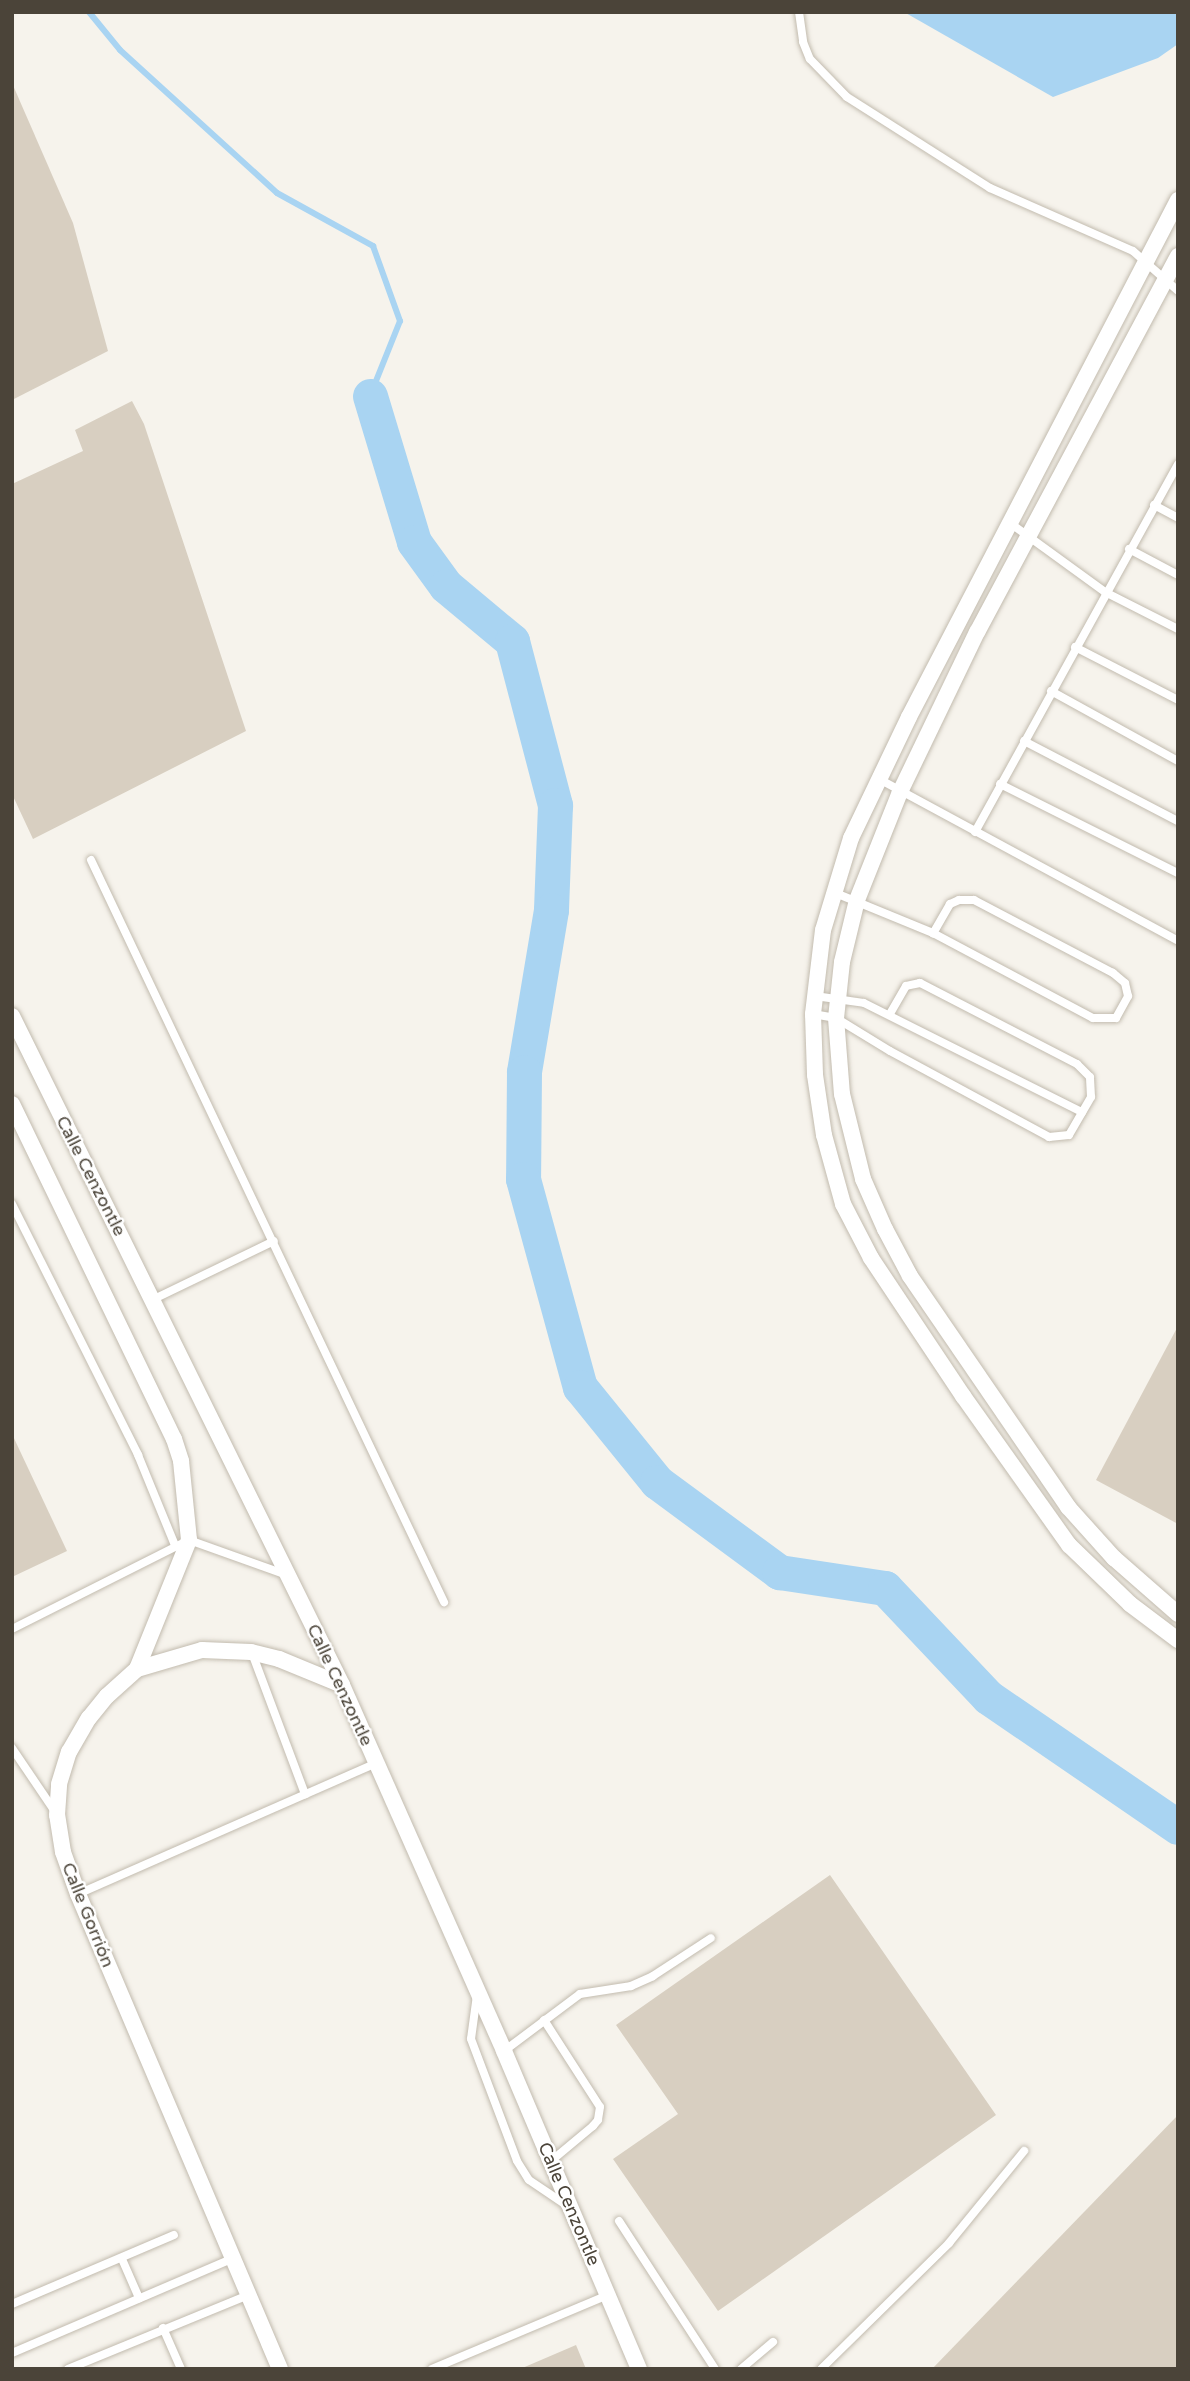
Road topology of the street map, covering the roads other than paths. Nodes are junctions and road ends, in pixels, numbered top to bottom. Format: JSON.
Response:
{"nodes":[{"id":1,"x":799,"y":12,"type":"edge"},
{"id":2,"x":1178,"y":200,"type":"edge"},
{"id":3,"x":1178,"y":256,"type":"edge"},
{"id":4,"x":1148,"y":261,"type":"junction"},
{"id":5,"x":1164,"y":280,"type":"junction"},
{"id":6,"x":1178,"y":290,"type":"edge"},
{"id":7,"x":1178,"y":464,"type":"edge"},
{"id":8,"x":1154,"y":505,"type":"junction"},
{"id":9,"x":1178,"y":518,"type":"edge"},
{"id":10,"x":1010,"y":523,"type":"junction"},
{"id":11,"x":1029,"y":537,"type":"junction"},
{"id":12,"x":1129,"y":549,"type":"junction"},
{"id":13,"x":1178,"y":575,"type":"edge"},
{"id":14,"x":1105,"y":592,"type":"junction"},
{"id":15,"x":1178,"y":629,"type":"edge"},
{"id":16,"x":1075,"y":647,"type":"junction"},
{"id":17,"x":1051,"y":691,"type":"junction"},
{"id":18,"x":1178,"y":701,"type":"edge"},
{"id":19,"x":1024,"y":741,"type":"junction"},
{"id":20,"x":1178,"y":761,"type":"edge"},
{"id":21,"x":879,"y":779,"type":"junction"},
{"id":22,"x":1000,"y":784,"type":"junction"},
{"id":23,"x":900,"y":792,"type":"junction"},
{"id":24,"x":1178,"y":821,"type":"edge"},
{"id":25,"x":975,"y":832,"type":"junction"},
{"id":26,"x":91,"y":860,"type":"dead end"},
{"id":27,"x":1178,"y":873,"type":"edge"},
{"id":28,"x":833,"y":892,"type":"junction"},
{"id":29,"x":857,"y":900,"type":"junction"},
{"id":30,"x":933,"y":933,"type":"junction"},
{"id":31,"x":1178,"y":941,"type":"edge"},
{"id":32,"x":815,"y":996,"type":"junction"},
{"id":33,"x":838,"y":999,"type":"junction"},
{"id":34,"x":813,"y":1014,"type":"junction"},
{"id":35,"x":890,"y":1014,"type":"junction"},
{"id":36,"x":12,"y":1016,"type":"edge"},
{"id":37,"x":836,"y":1018,"type":"junction"},
{"id":38,"x":12,"y":1104,"type":"edge"},
{"id":39,"x":1082,"y":1112,"type":"junction"},
{"id":40,"x":12,"y":1204,"type":"edge"},
{"id":41,"x":274,"y":1241,"type":"junction"},
{"id":42,"x":154,"y":1299,"type":"junction"},
{"id":43,"x":182,"y":1542,"type":"junction"},
{"id":44,"x":289,"y":1576,"type":"junction"},
{"id":45,"x":444,"y":1602,"type":"dead end"},
{"id":46,"x":1178,"y":1614,"type":"edge"},
{"id":47,"x":12,"y":1629,"type":"edge"},
{"id":48,"x":1178,"y":1640,"type":"edge"},
{"id":49,"x":251,"y":1652,"type":"junction"},
{"id":50,"x":137,"y":1669,"type":"junction"},
{"id":51,"x":342,"y":1685,"type":"junction"},
{"id":52,"x":12,"y":1748,"type":"edge"},
{"id":53,"x":376,"y":1763,"type":"junction"},
{"id":54,"x":305,"y":1794,"type":"junction"},
{"id":55,"x":57,"y":1815,"type":"junction"},
{"id":56,"x":78,"y":1894,"type":"junction"},
{"id":57,"x":711,"y":1938,"type":"dead end"},
{"id":58,"x":477,"y":1992,"type":"junction"},
{"id":59,"x":544,"y":2020,"type":"junction"},
{"id":60,"x":504,"y":2051,"type":"junction"},
{"id":61,"x":1024,"y":2151,"type":"dead end"},
{"id":62,"x":551,"y":2161,"type":"junction"},
{"id":63,"x":571,"y":2208,"type":"junction"},
{"id":64,"x":619,"y":2221,"type":"dead end"},
{"id":65,"x":174,"y":2235,"type":"dead end"},
{"id":66,"x":122,"y":2259,"type":"junction"},
{"id":67,"x":231,"y":2259,"type":"junction"},
{"id":68,"x":248,"y":2295,"type":"junction"},
{"id":69,"x":608,"y":2295,"type":"junction"},
{"id":70,"x":139,"y":2298,"type":"junction"},
{"id":71,"x":12,"y":2304,"type":"edge"},
{"id":72,"x":163,"y":2328,"type":"junction"},
{"id":73,"x":773,"y":2343,"type":"dead end"},
{"id":74,"x":12,"y":2353,"type":"edge"},
{"id":75,"x":68,"y":2369,"type":"edge"},
{"id":76,"x":181,"y":2369,"type":"edge"},
{"id":77,"x":280,"y":2369,"type":"edge"},
{"id":78,"x":432,"y":2369,"type":"edge"},
{"id":79,"x":639,"y":2369,"type":"edge"},
{"id":80,"x":715,"y":2369,"type":"edge"},
{"id":81,"x":741,"y":2369,"type":"edge"},
{"id":82,"x":821,"y":2369,"type":"edge"}],
"edges":[{"from":1,"to":4,"type":"lane"},
{"from":2,"to":4,"type":"street"},
{"from":3,"to":5,"type":"street"},
{"from":4,"to":5,"type":"lane"},
{"from":4,"to":10,"type":"street"},
{"from":5,"to":6,"type":"lane"},
{"from":5,"to":11,"type":"street"},
{"from":7,"to":8,"type":"lane"},
{"from":8,"to":9,"type":"lane"},
{"from":8,"to":12,"type":"lane"},
{"from":10,"to":11,"type":"lane"},
{"from":10,"to":21,"type":"street"},
{"from":11,"to":14,"type":"lane"},
{"from":11,"to":23,"type":"street"},
{"from":12,"to":13,"type":"lane"},
{"from":12,"to":14,"type":"lane"},
{"from":14,"to":15,"type":"lane"},
{"from":14,"to":16,"type":"lane"},
{"from":16,"to":17,"type":"lane"},
{"from":16,"to":18,"type":"lane"},
{"from":17,"to":19,"type":"lane"},
{"from":17,"to":20,"type":"lane"},
{"from":19,"to":22,"type":"lane"},
{"from":19,"to":24,"type":"lane"},
{"from":21,"to":23,"type":"lane"},
{"from":21,"to":28,"type":"street"},
{"from":22,"to":25,"type":"lane"},
{"from":22,"to":27,"type":"lane"},
{"from":23,"to":25,"type":"lane"},
{"from":23,"to":29,"type":"street"},
{"from":25,"to":31,"type":"lane"},
{"from":26,"to":41,"type":"lane"},
{"from":28,"to":29,"type":"lane"},
{"from":28,"to":32,"type":"street"},
{"from":29,"to":30,"type":"lane"},
{"from":29,"to":33,"type":"street"},
{"from":30,"to":30,"type":"lane"},
{"from":32,"to":33,"type":"lane"},
{"from":32,"to":34,"type":"street"},
{"from":33,"to":35,"type":"lane"},
{"from":33,"to":37,"type":"street"},
{"from":34,"to":37,"type":"lane"},
{"from":34,"to":48,"type":"street"},
{"from":35,"to":39,"type":"lane"},
{"from":35,"to":39,"type":"lane"},
{"from":36,"to":42,"type":"street","name":"Calle Cenzontle"},
{"from":37,"to":39,"type":"lane"},
{"from":37,"to":46,"type":"street"},
{"from":38,"to":43,"type":"street"},
{"from":40,"to":43,"type":"lane"},
{"from":41,"to":42,"type":"lane"},
{"from":41,"to":45,"type":"lane"},
{"from":42,"to":44,"type":"street","name":"Calle Cenzontle"},
{"from":43,"to":44,"type":"lane"},
{"from":43,"to":47,"type":"lane"},
{"from":43,"to":50,"type":"street"},
{"from":44,"to":51,"type":"street","name":"Calle Cenzontle"},
{"from":49,"to":50,"type":"street","name":"Calle Gorrión"},
{"from":49,"to":51,"type":"street","name":"Calle Gorrión"},
{"from":49,"to":54,"type":"lane"},
{"from":50,"to":55,"type":"street","name":"Calle Gorrión"},
{"from":51,"to":53,"type":"street","name":"Calle Cenzontle"},
{"from":52,"to":55,"type":"lane"},
{"from":53,"to":54,"type":"lane"},
{"from":53,"to":58,"type":"street","name":"Calle Cenzontle"},
{"from":54,"to":56,"type":"lane"},
{"from":55,"to":56,"type":"street","name":"Calle Gorrión"},
{"from":56,"to":67,"type":"street","name":"Calle Gorrión"},
{"from":57,"to":59,"type":"lane"},
{"from":58,"to":60,"type":"street","name":"Calle Cenzontle"},
{"from":58,"to":63,"type":"lane"},
{"from":59,"to":60,"type":"lane"},
{"from":59,"to":62,"type":"lane"},
{"from":60,"to":62,"type":"street","name":"Calle Cenzontle"},
{"from":61,"to":82,"type":"lane"},
{"from":62,"to":63,"type":"street","name":"Calle Cenzontle"},
{"from":63,"to":69,"type":"street","name":"Calle Cenzontle"},
{"from":64,"to":80,"type":"lane"},
{"from":65,"to":66,"type":"lane"},
{"from":66,"to":70,"type":"lane"},
{"from":66,"to":71,"type":"lane"},
{"from":67,"to":68,"type":"street","name":"Calle Gorrión"},
{"from":67,"to":70,"type":"lane"},
{"from":68,"to":72,"type":"lane"},
{"from":68,"to":77,"type":"street","name":"Calle Gorrión"},
{"from":69,"to":78,"type":"lane"},
{"from":69,"to":79,"type":"street","name":"Calle Cenzontle"},
{"from":70,"to":74,"type":"lane"},
{"from":72,"to":75,"type":"lane"},
{"from":72,"to":76,"type":"lane"},
{"from":73,"to":81,"type":"lane"}]}
